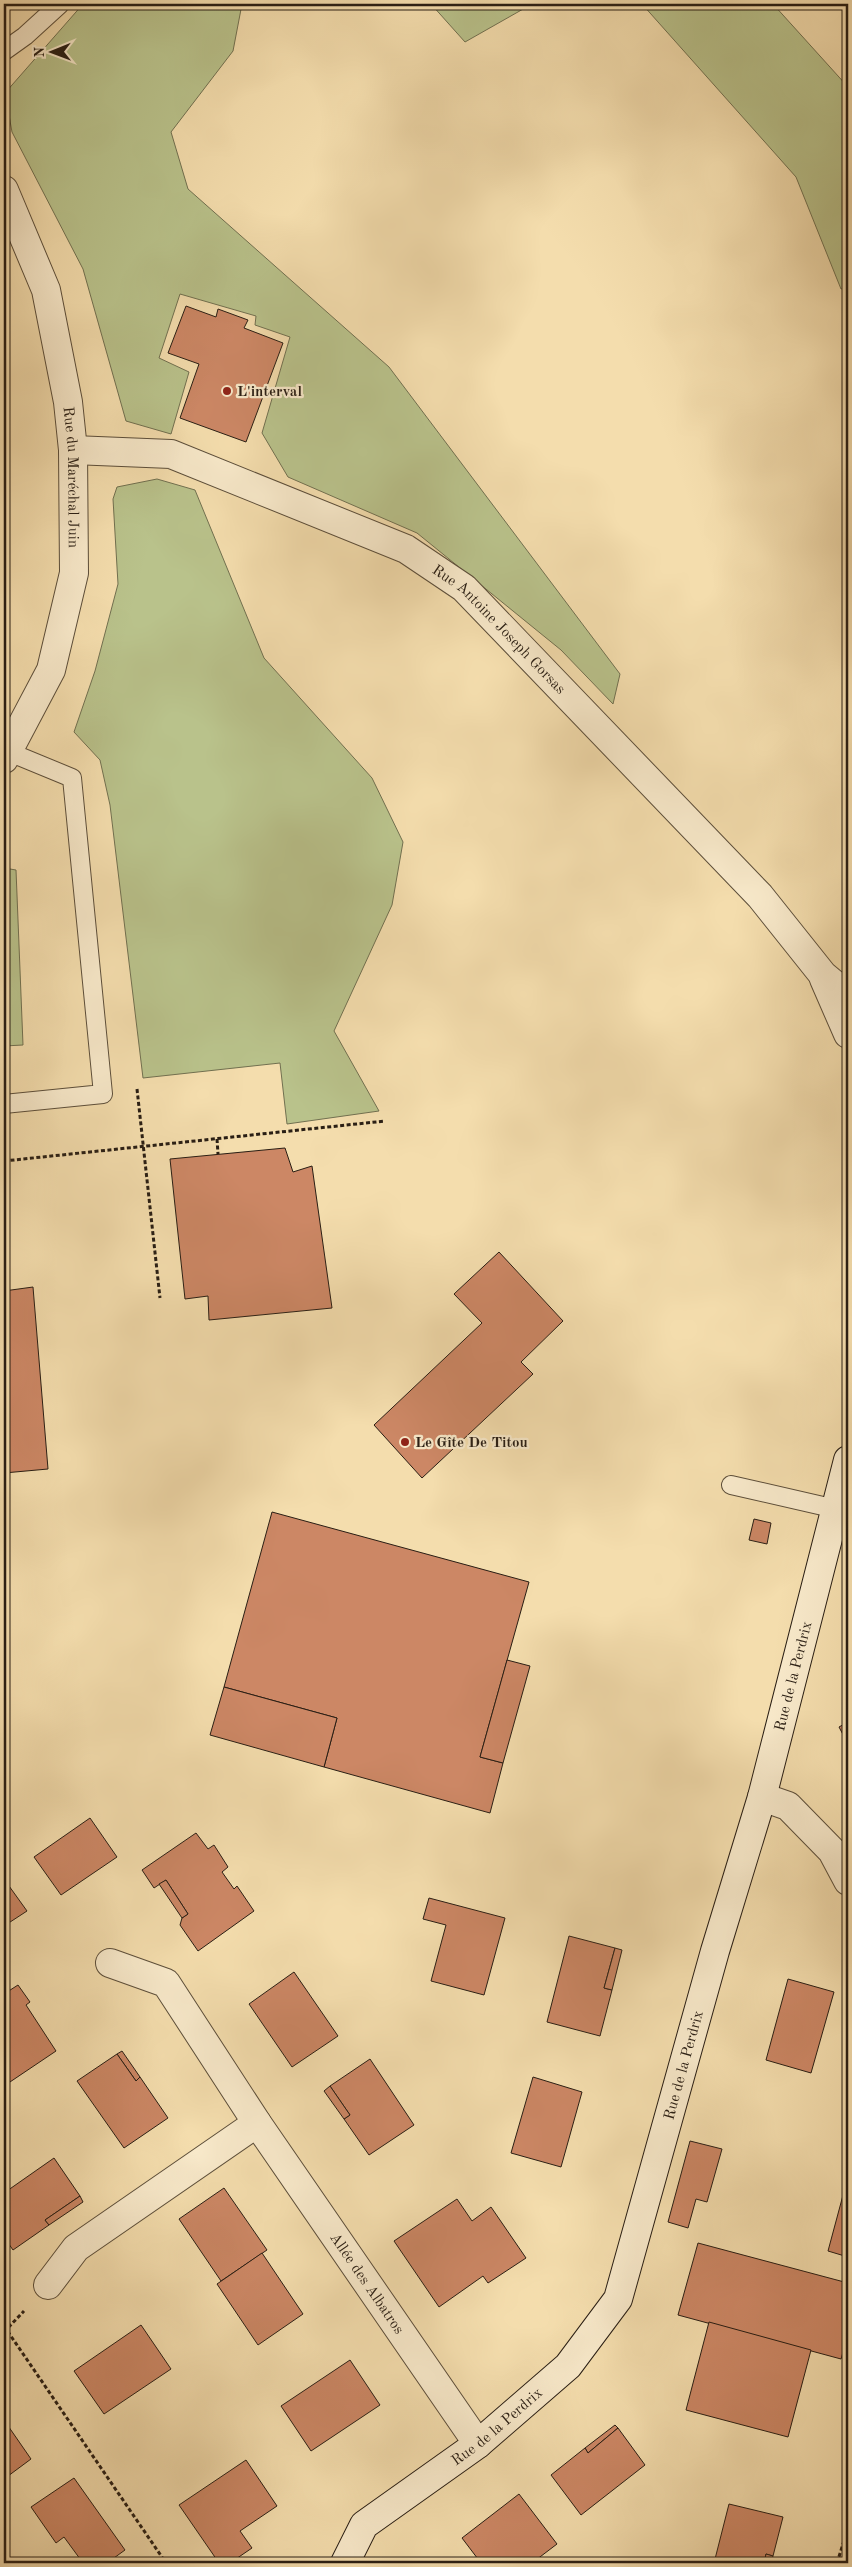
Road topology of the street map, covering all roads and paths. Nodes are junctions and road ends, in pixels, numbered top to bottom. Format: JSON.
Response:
{"nodes":[{"id":1,"x":60,"y":4,"type":"edge"},
{"id":2,"x":4,"y":51,"type":"edge"},
{"id":3,"x":4,"y":190,"type":"edge"},
{"id":4,"x":73,"y":450,"type":"junction"},
{"id":5,"x":6,"y":756,"type":"edge"},
{"id":6,"x":823,"y":975,"type":"junction"},
{"id":7,"x":848,"y":996,"type":"edge"},
{"id":8,"x":848,"y":1034,"type":"edge"},
{"id":9,"x":137,"y":1089,"type":"dead end"},
{"id":10,"x":4,"y":1104,"type":"edge"},
{"id":11,"x":385,"y":1121,"type":"dead end"},
{"id":12,"x":217,"y":1139,"type":"junction"},
{"id":13,"x":143,"y":1148,"type":"junction"},
{"id":14,"x":218,"y":1154,"type":"dead end"},
{"id":15,"x":4,"y":1161,"type":"edge"},
{"id":16,"x":160,"y":1298,"type":"dead end"},
{"id":17,"x":848,"y":1460,"type":"edge"},
{"id":18,"x":731,"y":1485,"type":"dead end"},
{"id":19,"x":842,"y":1512,"type":"edge"},
{"id":20,"x":762,"y":1797,"type":"junction"},
{"id":21,"x":848,"y":1882,"type":"edge"},
{"id":22,"x":110,"y":1963,"type":"dead end"},
{"id":23,"x":257,"y":2123,"type":"junction"},
{"id":24,"x":48,"y":2285,"type":"dead end"},
{"id":25,"x":4,"y":2326,"type":"edge"},
{"id":26,"x":478,"y":2444,"type":"junction"},
{"id":27,"x":848,"y":2528,"type":"edge"},
{"id":28,"x":166,"y":2563,"type":"edge"},
{"id":29,"x":346,"y":2563,"type":"edge"},
{"id":30,"x":838,"y":2563,"type":"edge"}],
"edges":[{"from":1,"to":2,"type":"lane"},
{"from":3,"to":4,"type":"street","name":"Rue du Maréchal Juin"},
{"from":4,"to":5,"type":"street","name":"Rue du Maréchal Juin"},
{"from":4,"to":6,"type":"street","name":"Rue Antoine Joseph Gorsas"},
{"from":5,"to":10,"type":"lane"},
{"from":6,"to":7,"type":"street","name":"Rue Antoine Joseph Gorsas"},
{"from":6,"to":8,"type":"street","name":"Rue Antoine Joseph Gorsas"},
{"from":9,"to":13,"type":"path"},
{"from":11,"to":12,"type":"path"},
{"from":12,"to":13,"type":"path"},
{"from":12,"to":14,"type":"path"},
{"from":13,"to":15,"type":"path"},
{"from":13,"to":16,"type":"path"},
{"from":17,"to":19,"type":"street","name":"Rue de la Perdrix"},
{"from":18,"to":19,"type":"lane"},
{"from":19,"to":20,"type":"street","name":"Rue de la Perdrix"},
{"from":20,"to":21,"type":"street"},
{"from":20,"to":26,"type":"street","name":"Rue de la Perdrix"},
{"from":22,"to":23,"type":"street","name":"Allée des Albatros"},
{"from":23,"to":24,"type":"street"},
{"from":23,"to":26,"type":"street","name":"Allée des Albatros"},
{"from":25,"to":28,"type":"path"},
{"from":26,"to":29,"type":"street","name":"Rue de la Perdrix"},
{"from":27,"to":30,"type":"path"}]}
